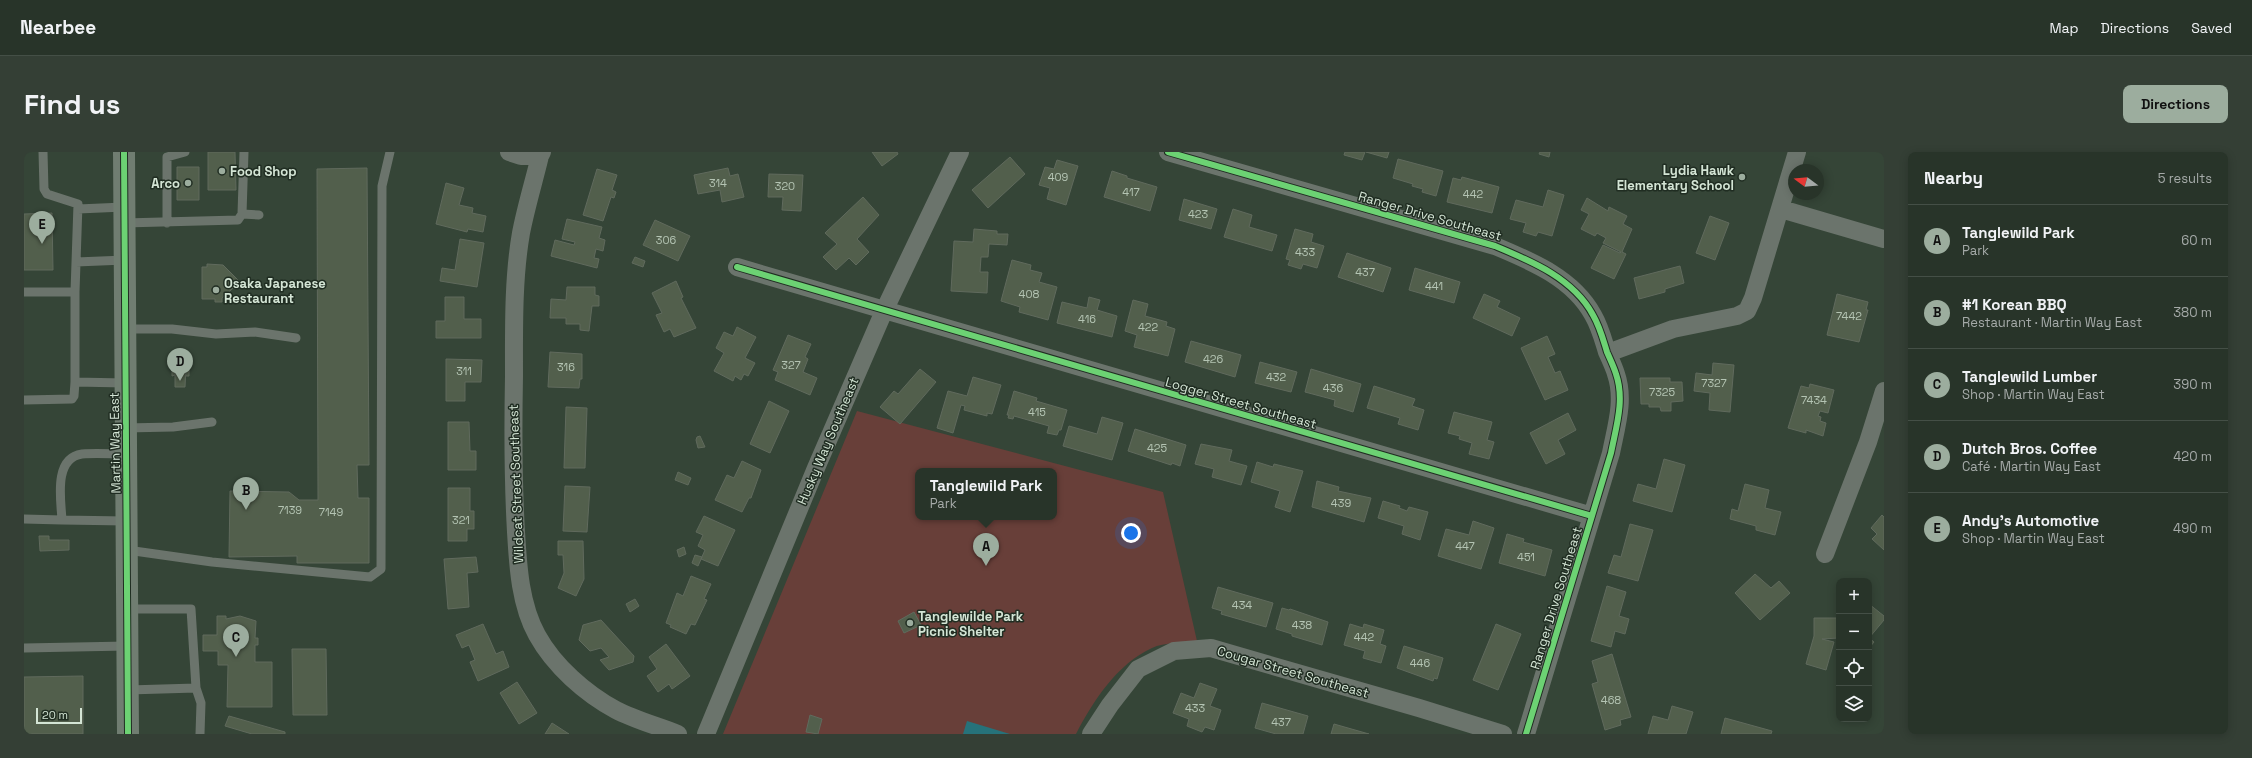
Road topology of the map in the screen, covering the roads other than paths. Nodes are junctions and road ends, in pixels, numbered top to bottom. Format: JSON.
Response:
{"nodes":[{"id":1,"x":43,"y":152,"type":"edge"},
{"id":2,"x":185,"y":152,"type":"edge"},
{"id":3,"x":244,"y":152,"type":"edge"},
{"id":4,"x":388,"y":152,"type":"edge"},
{"id":5,"x":509,"y":152,"type":"edge"},
{"id":6,"x":960,"y":152,"type":"edge"},
{"id":7,"x":1168,"y":152,"type":"edge"},
{"id":8,"x":1797,"y":152,"type":"edge"},
{"id":9,"x":541,"y":154,"type":"edge"},
{"id":10,"x":127,"y":155,"type":"edge"},
{"id":11,"x":78,"y":208,"type":"junction"},
{"id":12,"x":1781,"y":209,"type":"junction"},
{"id":13,"x":242,"y":214,"type":"junction"},
{"id":14,"x":124,"y":215,"type":"junction"},
{"id":15,"x":259,"y":215,"type":"dead end"},
{"id":16,"x":166,"y":223,"type":"junction"},
{"id":17,"x":1884,"y":239,"type":"edge"},
{"id":18,"x":124,"y":260,"type":"junction"},
{"id":19,"x":76,"y":262,"type":"junction"},
{"id":20,"x":737,"y":267,"type":"dead end"},
{"id":21,"x":24,"y":292,"type":"edge"},
{"id":22,"x":75,"y":292,"type":"junction"},
{"id":23,"x":884,"y":311,"type":"junction"},
{"id":24,"x":124,"y":329,"type":"junction"},
{"id":25,"x":296,"y":338,"type":"dead end"},
{"id":26,"x":1608,"y":353,"type":"junction"},
{"id":27,"x":75,"y":382,"type":"junction"},
{"id":28,"x":125,"y":383,"type":"junction"},
{"id":29,"x":1884,"y":391,"type":"edge"},
{"id":30,"x":24,"y":400,"type":"edge"},
{"id":31,"x":212,"y":422,"type":"dead end"},
{"id":32,"x":125,"y":428,"type":"junction"},
{"id":33,"x":126,"y":454,"type":"junction"},
{"id":34,"x":1592,"y":516,"type":"junction"},
{"id":35,"x":24,"y":519,"type":"edge"},
{"id":36,"x":62,"y":520,"type":"junction"},
{"id":37,"x":126,"y":521,"type":"junction"},
{"id":38,"x":127,"y":550,"type":"junction"},
{"id":39,"x":1824,"y":554,"type":"dead end"},
{"id":40,"x":127,"y":609,"type":"junction"},
{"id":41,"x":127,"y":646,"type":"junction"},
{"id":42,"x":24,"y":648,"type":"edge"},
{"id":43,"x":196,"y":688,"type":"junction"},
{"id":44,"x":128,"y":690,"type":"junction"},
{"id":45,"x":128,"y":734,"type":"edge"},
{"id":46,"x":200,"y":734,"type":"edge"},
{"id":47,"x":678,"y":734,"type":"edge"},
{"id":48,"x":706,"y":734,"type":"edge"},
{"id":49,"x":1091,"y":734,"type":"edge"},
{"id":50,"x":1503,"y":734,"type":"edge"},
{"id":51,"x":1526,"y":734,"type":"edge"}],
"edges":[{"from":1,"to":11,"type":"lane"},
{"from":2,"to":16,"type":"lane"},
{"from":3,"to":13,"type":"lane"},
{"from":4,"to":38,"type":"lane"},
{"from":5,"to":9,"type":"street"},
{"from":6,"to":23,"type":"street","name":"Husky Way Southeast"},
{"from":7,"to":26,"type":"street","name":"Ranger Drive Southeast"},
{"from":8,"to":12,"type":"street"},
{"from":9,"to":47,"type":"street","name":"Wildcat Street Southeast"},
{"from":10,"to":14,"type":"main road","name":"Martin Way East"},
{"from":11,"to":14,"type":"lane"},
{"from":11,"to":19,"type":"lane"},
{"from":12,"to":17,"type":"street"},
{"from":12,"to":26,"type":"street"},
{"from":13,"to":15,"type":"lane"},
{"from":13,"to":16,"type":"lane"},
{"from":14,"to":16,"type":"lane"},
{"from":14,"to":18,"type":"main road","name":"Martin Way East"},
{"from":18,"to":19,"type":"lane"},
{"from":18,"to":24,"type":"main road","name":"Martin Way East"},
{"from":19,"to":22,"type":"lane"},
{"from":20,"to":23,"type":"street","name":"Logger Street Southeast"},
{"from":21,"to":22,"type":"lane"},
{"from":22,"to":27,"type":"lane"},
{"from":23,"to":34,"type":"street","name":"Logger Street Southeast"},
{"from":23,"to":48,"type":"street","name":"Husky Way Southeast"},
{"from":24,"to":25,"type":"lane"},
{"from":24,"to":28,"type":"main road","name":"Martin Way East"},
{"from":26,"to":34,"type":"street","name":"Ranger Drive Southeast"},
{"from":27,"to":28,"type":"lane"},
{"from":27,"to":30,"type":"lane"},
{"from":28,"to":32,"type":"main road","name":"Martin Way East"},
{"from":29,"to":39,"type":"street"},
{"from":31,"to":32,"type":"lane"},
{"from":32,"to":33,"type":"main road","name":"Martin Way East"},
{"from":33,"to":36,"type":"lane"},
{"from":33,"to":37,"type":"main road","name":"Martin Way East"},
{"from":34,"to":51,"type":"street","name":"Ranger Drive Southeast"},
{"from":35,"to":36,"type":"lane"},
{"from":36,"to":37,"type":"lane"},
{"from":37,"to":38,"type":"main road","name":"Martin Way East"},
{"from":38,"to":40,"type":"main road","name":"Martin Way East"},
{"from":40,"to":41,"type":"main road","name":"Martin Way East"},
{"from":40,"to":43,"type":"lane"},
{"from":41,"to":42,"type":"lane"},
{"from":41,"to":44,"type":"main road","name":"Martin Way East"},
{"from":43,"to":44,"type":"lane"},
{"from":43,"to":46,"type":"lane"},
{"from":44,"to":45,"type":"main road","name":"Martin Way East"},
{"from":49,"to":50,"type":"street","name":"Cougar Street Southeast"}]}
